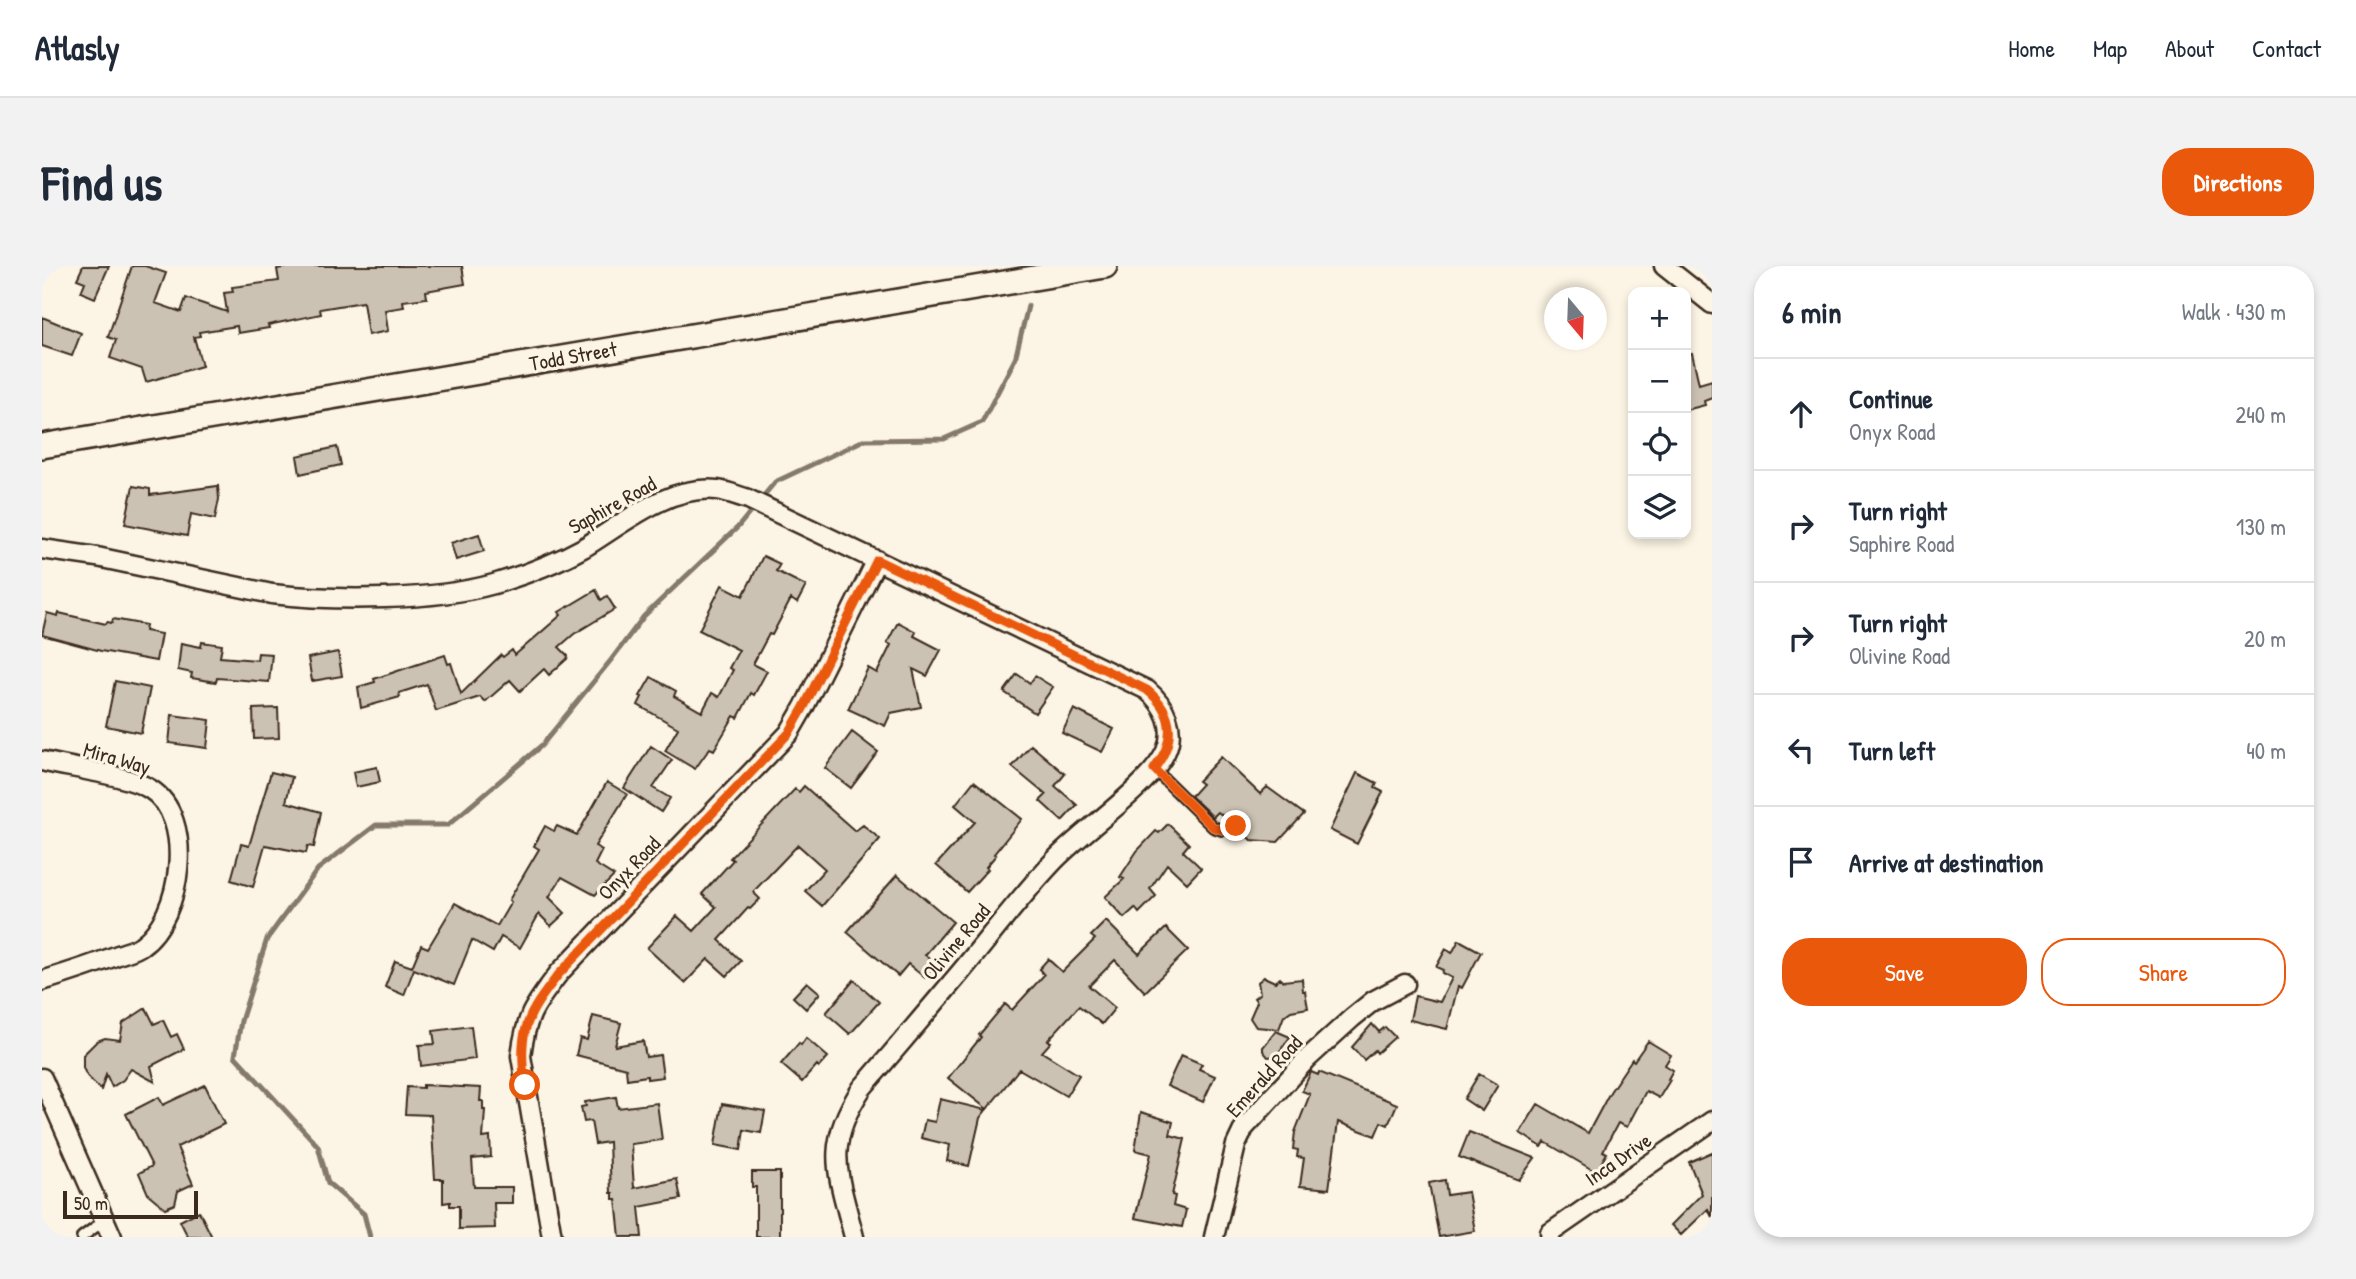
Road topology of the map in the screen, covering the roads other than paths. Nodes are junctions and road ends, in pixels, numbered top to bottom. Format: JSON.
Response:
{"nodes":[{"id":1,"x":1105,"y":266,"type":"edge"},
{"id":2,"x":1664,"y":266,"type":"edge"},
{"id":3,"x":1712,"y":304,"type":"edge"},
{"id":4,"x":42,"y":446,"type":"edge"},
{"id":5,"x":42,"y":549,"type":"edge"},
{"id":6,"x":877,"y":560,"type":"junction"},
{"id":7,"x":1162,"y":706,"type":"joint"},
{"id":8,"x":42,"y":761,"type":"edge"},
{"id":9,"x":1154,"y":769,"type":"junction"},
{"id":10,"x":1236,"y":826,"type":"dead end"},
{"id":11,"x":42,"y":981,"type":"edge"},
{"id":12,"x":1405,"y":984,"type":"dead end"},
{"id":13,"x":42,"y":1078,"type":"edge"},
{"id":14,"x":48,"y":1106,"type":"edge"},
{"id":15,"x":1712,"y":1121,"type":"edge"},
{"id":16,"x":105,"y":1220,"type":"junction"},
{"id":17,"x":1550,"y":1233,"type":"dead end"},
{"id":18,"x":82,"y":1237,"type":"edge"},
{"id":19,"x":112,"y":1237,"type":"edge"},
{"id":20,"x":552,"y":1237,"type":"edge"},
{"id":21,"x":853,"y":1237,"type":"edge"},
{"id":22,"x":1214,"y":1237,"type":"edge"}],
"edges":[{"from":1,"to":4,"type":"street","name":"Todd Street"},
{"from":2,"to":3,"type":"street"},
{"from":5,"to":6,"type":"street","name":"Saphire Road"},
{"from":6,"to":7,"type":"street","name":"Saphire Road"},
{"from":6,"to":20,"type":"street","name":"Onyx Road"},
{"from":7,"to":9,"type":"street","name":"Olivine Road"},
{"from":8,"to":11,"type":"street","name":"Mira Way"},
{"from":9,"to":10,"type":"lane"},
{"from":9,"to":21,"type":"street","name":"Olivine Road"},
{"from":12,"to":22,"type":"street","name":"Emerald Road"},
{"from":13,"to":14,"type":"street"},
{"from":14,"to":16,"type":"street"},
{"from":15,"to":17,"type":"street","name":"Inca Drive"},
{"from":16,"to":18,"type":"lane"},
{"from":16,"to":19,"type":"street"}]}
